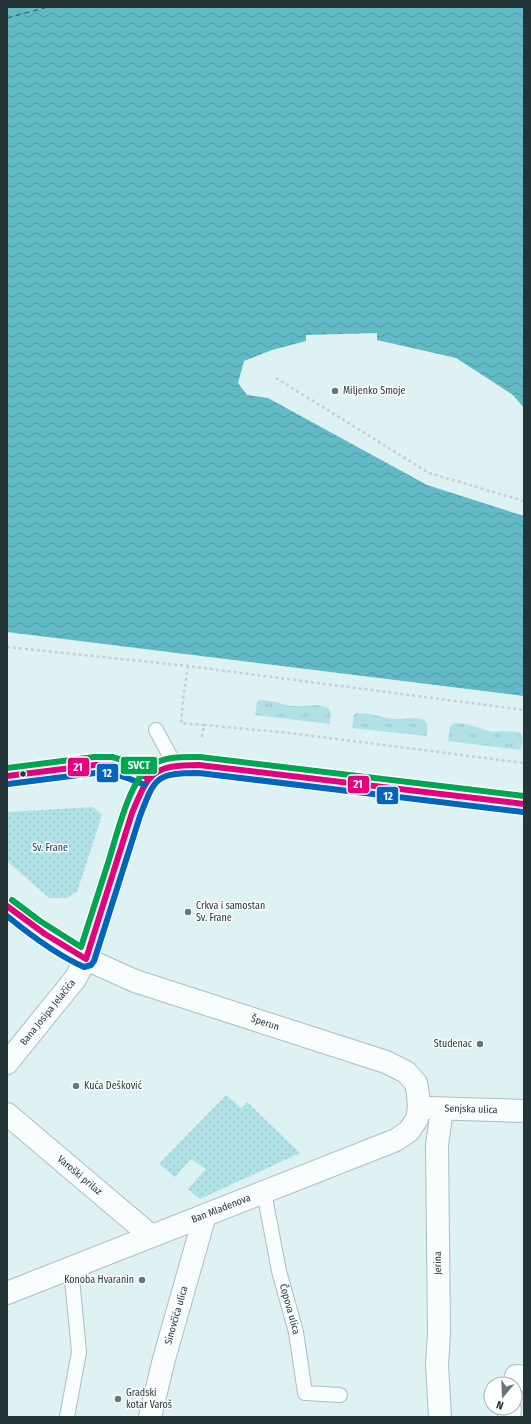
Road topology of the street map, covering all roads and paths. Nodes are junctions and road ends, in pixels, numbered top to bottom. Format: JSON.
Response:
{"nodes":[{"id":1,"x":276,"y":378,"type":"dead end"},
{"id":2,"x":524,"y":501,"type":"edge"},
{"id":3,"x":7,"y":646,"type":"edge"},
{"id":4,"x":188,"y":666,"type":"junction"},
{"id":5,"x":524,"y":710,"type":"edge"},
{"id":6,"x":204,"y":725,"type":"junction"},
{"id":7,"x":156,"y":730,"type":"dead end"},
{"id":8,"x":202,"y":739,"type":"dead end"},
{"id":9,"x":524,"y":763,"type":"edge"},
{"id":10,"x":175,"y":765,"type":"junction"},
{"id":11,"x":7,"y":776,"type":"edge"},
{"id":12,"x":148,"y":778,"type":"junction"},
{"id":13,"x":524,"y":804,"type":"edge"},
{"id":14,"x":7,"y":906,"type":"edge"},
{"id":15,"x":86,"y":959,"type":"junction"},
{"id":16,"x":7,"y":1063,"type":"edge"},
{"id":17,"x":419,"y":1108,"type":"junction"},
{"id":18,"x":442,"y":1109,"type":"junction"},
{"id":19,"x":524,"y":1110,"type":"edge"},
{"id":20,"x":7,"y":1114,"type":"edge"},
{"id":21,"x":264,"y":1192,"type":"junction"},
{"id":22,"x":205,"y":1215,"type":"junction"},
{"id":23,"x":151,"y":1236,"type":"junction"},
{"id":24,"x":71,"y":1268,"type":"junction"},
{"id":25,"x":7,"y":1293,"type":"edge"},
{"id":26,"x":340,"y":1396,"type":"dead end"},
{"id":27,"x":67,"y":1417,"type":"edge"},
{"id":28,"x":150,"y":1417,"type":"edge"},
{"id":29,"x":440,"y":1417,"type":"edge"}],
"edges":[{"from":1,"to":2,"type":"path"},
{"from":3,"to":4,"type":"path"},
{"from":4,"to":5,"type":"path"},
{"from":4,"to":6,"type":"path"},
{"from":6,"to":8,"type":"path"},
{"from":6,"to":9,"type":"path"},
{"from":7,"to":10,"type":"lane"},
{"from":10,"to":12,"type":"street"},
{"from":10,"to":13,"type":"street"},
{"from":11,"to":12,"type":"lane"},
{"from":12,"to":15,"type":"street","name":"Bana Josipa Jelačića"},
{"from":14,"to":15,"type":"lane"},
{"from":15,"to":16,"type":"street","name":"Bana Josipa Jelačića"},
{"from":15,"to":17,"type":"street","name":"Šperun"},
{"from":17,"to":18,"type":"street","name":"Senjska ulica"},
{"from":17,"to":21,"type":"street","name":"Ban Mladenova"},
{"from":18,"to":19,"type":"street","name":"Senjska ulica"},
{"from":18,"to":29,"type":"street","name":"Jerina"},
{"from":20,"to":23,"type":"street","name":"Varoški prilaz"},
{"from":21,"to":22,"type":"street","name":"Ban Mladenova"},
{"from":21,"to":26,"type":"lane","name":"Čopova ulica"},
{"from":22,"to":23,"type":"street","name":"Ban Mladenova"},
{"from":22,"to":28,"type":"street","name":"Sinovčića ulica"},
{"from":23,"to":24,"type":"street","name":"Ban Mladenova"},
{"from":24,"to":25,"type":"street","name":"Ban Mladenova"},
{"from":24,"to":27,"type":"lane"}]}
